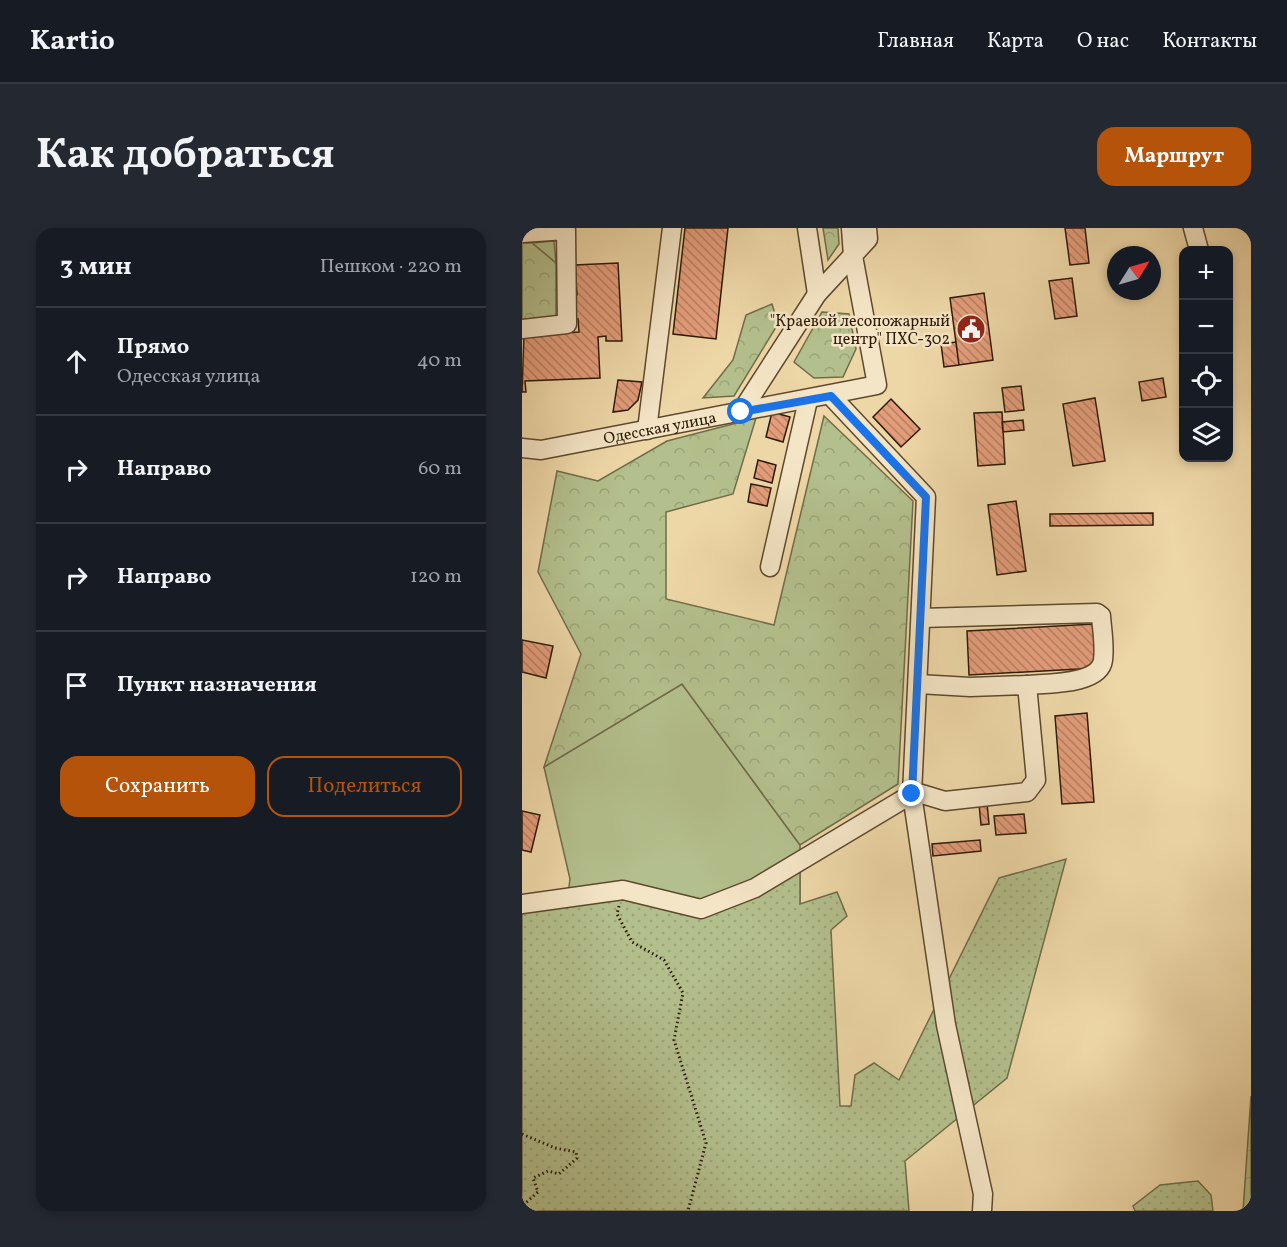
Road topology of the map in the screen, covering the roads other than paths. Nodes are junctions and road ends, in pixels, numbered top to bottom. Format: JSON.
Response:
{"nodes":[{"id":1,"x":672,"y":228,"type":"edge"},
{"id":2,"x":807,"y":228,"type":"edge"},
{"id":3,"x":851,"y":228,"type":"edge"},
{"id":4,"x":867,"y":228,"type":"edge"},
{"id":5,"x":1193,"y":228,"type":"edge"},
{"id":6,"x":522,"y":233,"type":"edge"},
{"id":7,"x":1198,"y":246,"type":"edge"},
{"id":8,"x":853,"y":256,"type":"junction"},
{"id":9,"x":817,"y":294,"type":"junction"},
{"id":10,"x":522,"y":329,"type":"edge"},
{"id":11,"x":831,"y":396,"type":"junction"},
{"id":12,"x":808,"y":400,"type":"junction"},
{"id":13,"x":741,"y":412,"type":"junction"},
{"id":14,"x":647,"y":430,"type":"junction"},
{"id":15,"x":522,"y":448,"type":"edge"},
{"id":16,"x":770,"y":567,"type":"dead end"},
{"id":17,"x":921,"y":618,"type":"junction"},
{"id":18,"x":918,"y":684,"type":"junction"},
{"id":19,"x":1027,"y":686,"type":"junction"},
{"id":20,"x":912,"y":793,"type":"junction"},
{"id":21,"x":522,"y":904,"type":"edge"},
{"id":22,"x":982,"y":1211,"type":"edge"}],
"edges":[{"from":1,"to":14,"type":"street"},
{"from":2,"to":9,"type":"street"},
{"from":3,"to":8,"type":"street"},
{"from":4,"to":8,"type":"street"},
{"from":5,"to":7,"type":"street"},
{"from":6,"to":10,"type":"street"},
{"from":8,"to":9,"type":"street"},
{"from":8,"to":11,"type":"street","name":"Одесская улица"},
{"from":9,"to":13,"type":"street"},
{"from":11,"to":12,"type":"street","name":"Одесская улица"},
{"from":11,"to":17,"type":"street"},
{"from":12,"to":13,"type":"street","name":"Одесская улица"},
{"from":12,"to":16,"type":"street"},
{"from":13,"to":14,"type":"street","name":"Одесская улица"},
{"from":14,"to":15,"type":"street","name":"Одесская улица"},
{"from":17,"to":18,"type":"street"},
{"from":17,"to":19,"type":"street"},
{"from":18,"to":19,"type":"street"},
{"from":18,"to":20,"type":"street"},
{"from":19,"to":20,"type":"street"},
{"from":20,"to":21,"type":"street"},
{"from":20,"to":22,"type":"street"}]}
